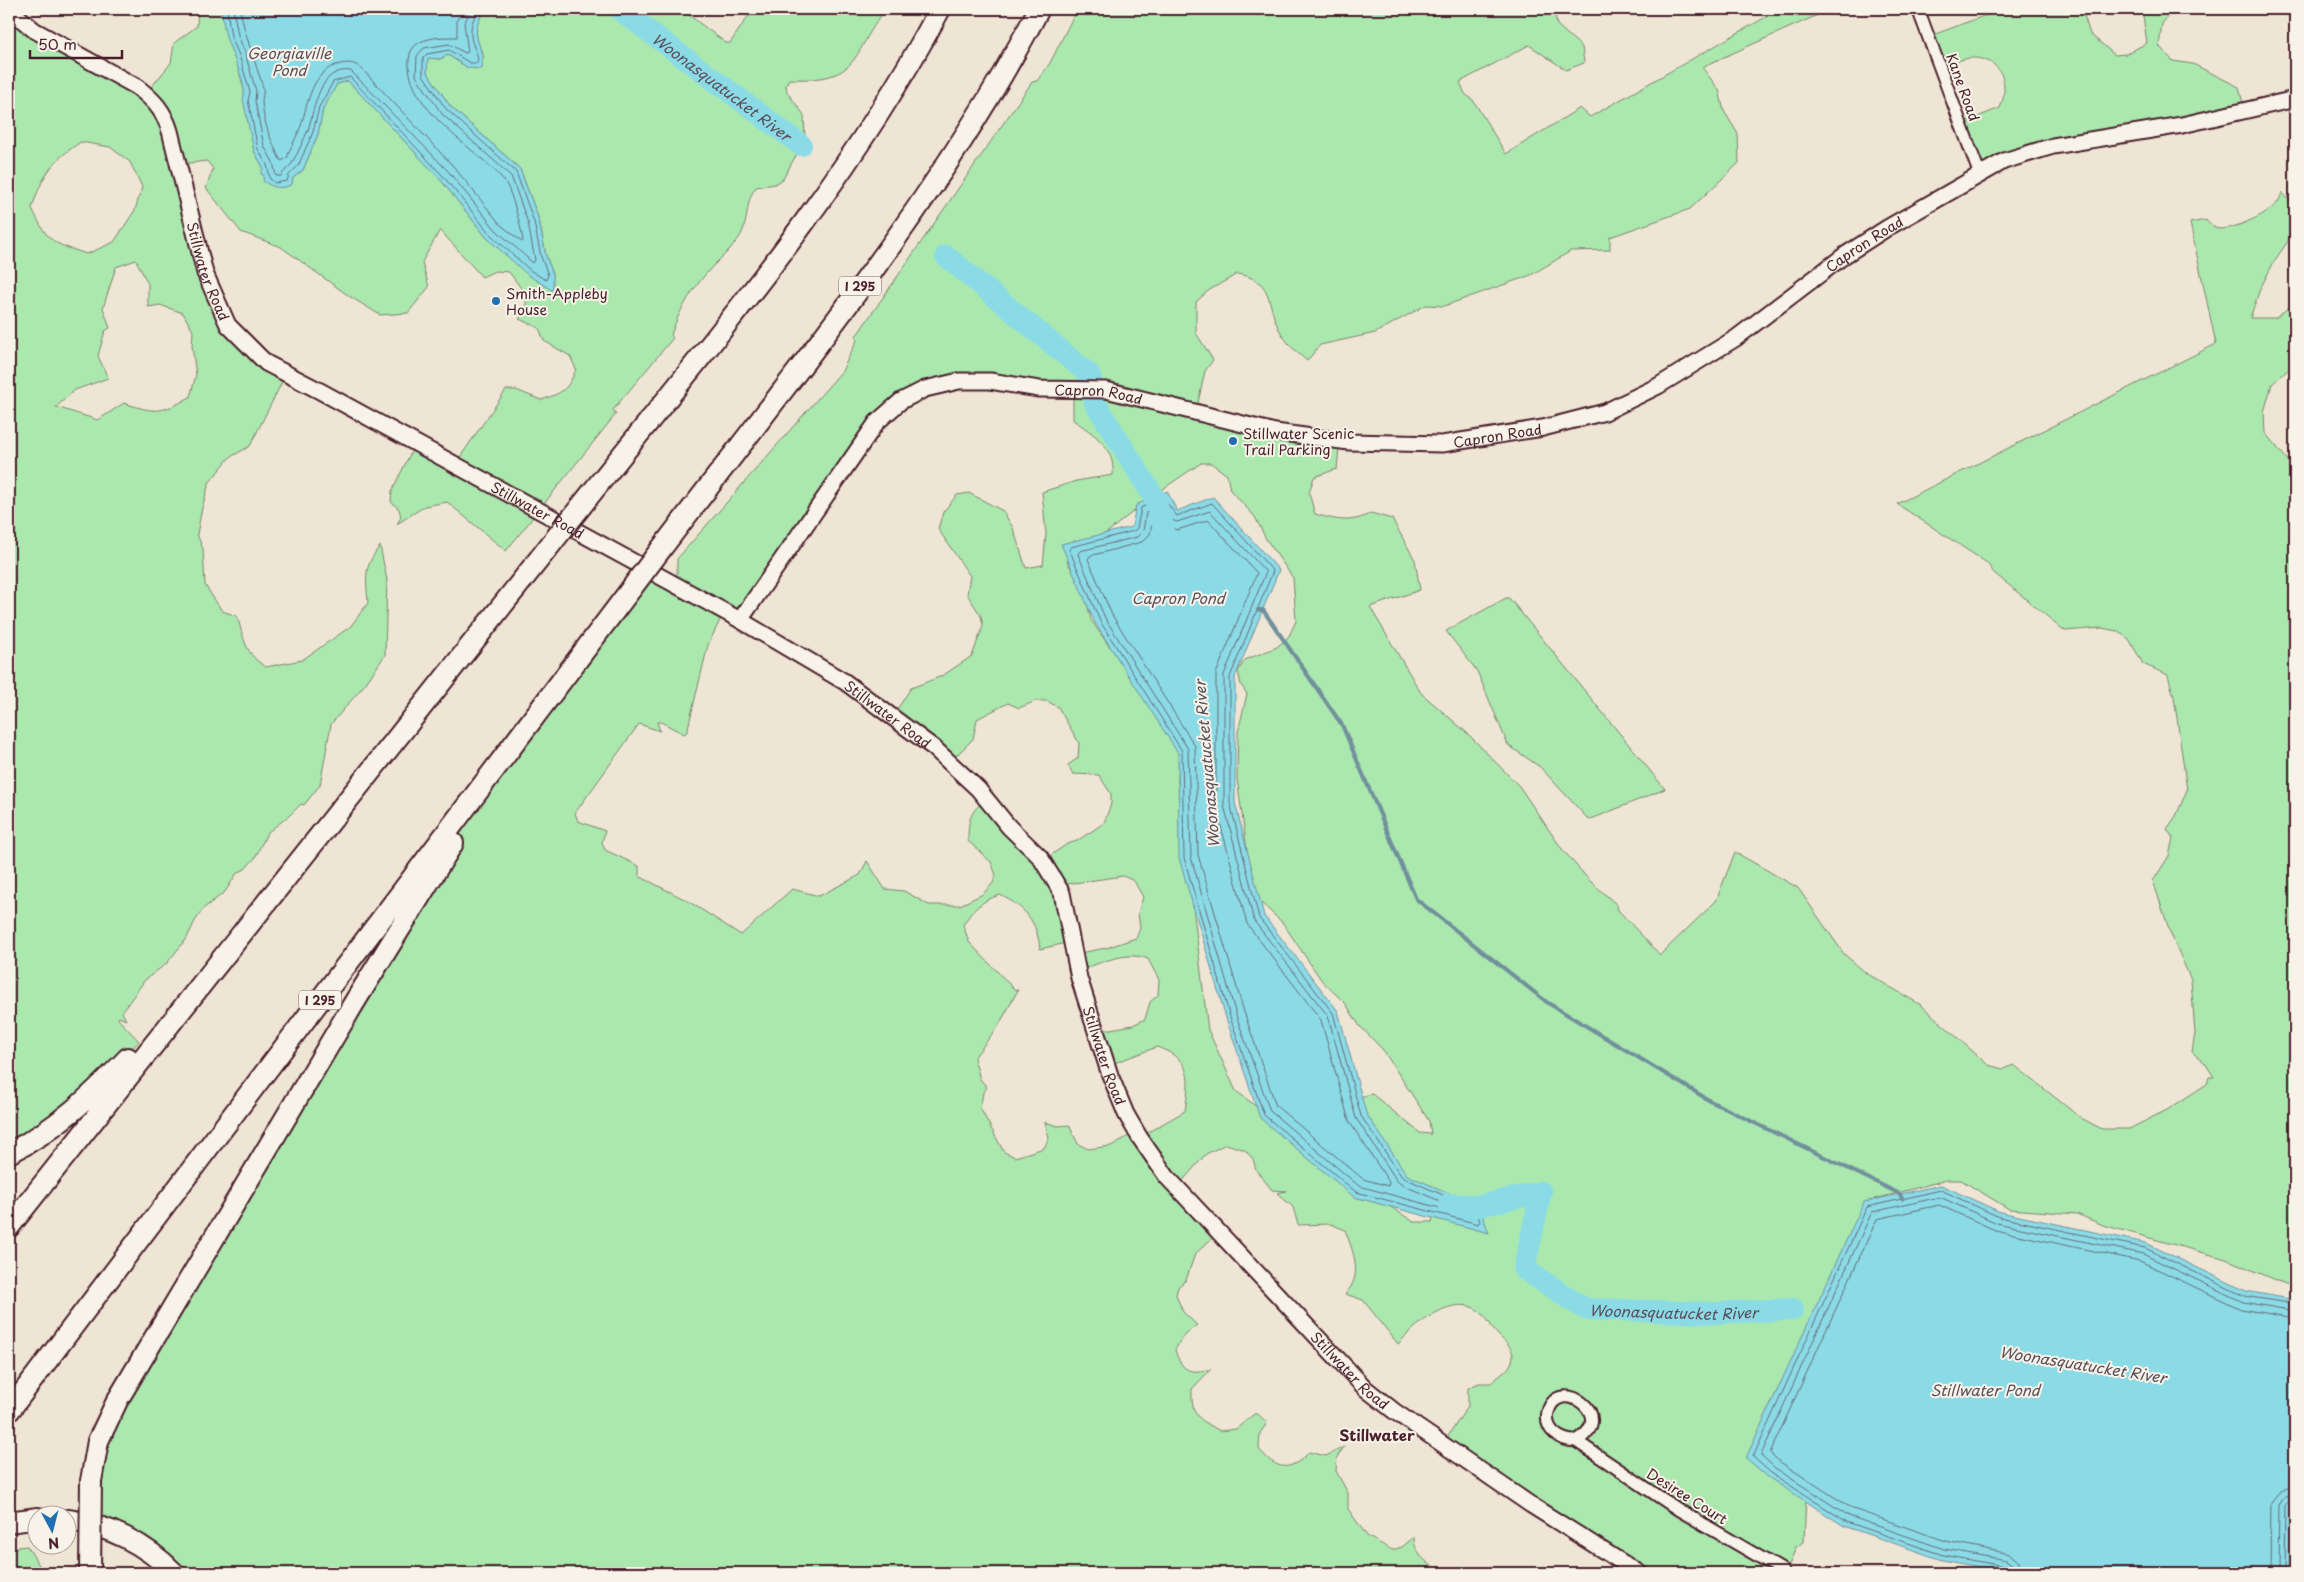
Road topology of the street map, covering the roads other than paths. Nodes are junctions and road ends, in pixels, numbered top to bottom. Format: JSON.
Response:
{"nodes":[{"id":1,"x":9,"y":9,"type":"edge"},
{"id":2,"x":940,"y":9,"type":"edge"},
{"id":3,"x":1039,"y":9,"type":"edge"},
{"id":4,"x":1918,"y":9,"type":"edge"},
{"id":5,"x":2295,"y":100,"type":"edge"},
{"id":6,"x":1980,"y":175,"type":"junction"},
{"id":7,"x":740,"y":620,"type":"junction"},
{"id":8,"x":529,"y":724,"type":"junction"},
{"id":9,"x":197,"y":990,"type":"junction"},
{"id":10,"x":9,"y":1153,"type":"edge"},
{"id":11,"x":9,"y":1227,"type":"edge"},
{"id":12,"x":9,"y":1411,"type":"edge"},
{"id":13,"x":1576,"y":1441,"type":"dead end"},
{"id":14,"x":28,"y":1519,"type":"edge"},
{"id":15,"x":9,"y":1522,"type":"edge"},
{"id":16,"x":78,"y":1522,"type":"edge"},
{"id":17,"x":90,"y":1572,"type":"edge"},
{"id":18,"x":174,"y":1573,"type":"edge"},
{"id":19,"x":1638,"y":1573,"type":"edge"},
{"id":20,"x":1784,"y":1573,"type":"edge"}],
"edges":[{"from":1,"to":7,"type":"street","name":"Stillwater Road"},
{"from":2,"to":9,"type":"highway","bridge":true},
{"from":3,"to":8,"type":"highway","number":"I 295","bridge":true},
{"from":4,"to":6,"type":"street","name":"Kane Road"},
{"from":5,"to":6,"type":"street","name":"Capron Road"},
{"from":6,"to":7,"type":"street","name":"Capron Road"},
{"from":7,"to":19,"type":"street","name":"Stillwater Road"},
{"from":8,"to":12,"type":"highway","number":"I 295"},
{"from":8,"to":17,"type":"highway","bridge":true},
{"from":9,"to":10,"type":"highway"},
{"from":9,"to":11,"type":"highway"},
{"from":13,"to":20,"type":"street","name":"Desiree Court"},
{"from":14,"to":15,"type":"highway"},
{"from":16,"to":18,"type":"highway"}]}
